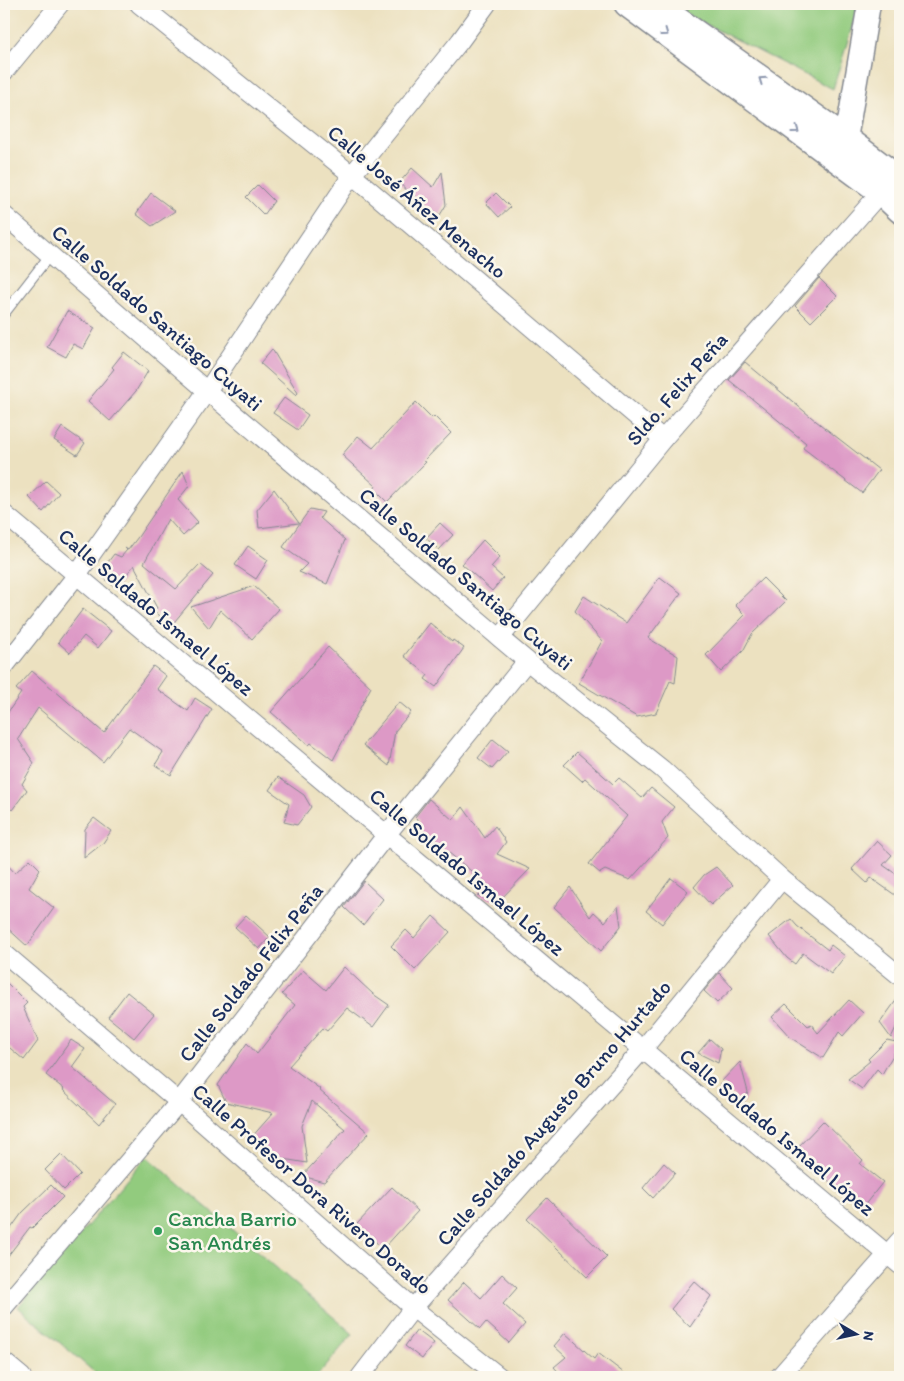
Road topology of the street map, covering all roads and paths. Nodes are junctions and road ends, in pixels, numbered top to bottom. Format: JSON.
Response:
{"nodes":[{"id":1,"x":60,"y":4,"type":"edge"},
{"id":2,"x":139,"y":4,"type":"edge"},
{"id":3,"x":487,"y":4,"type":"edge"},
{"id":4,"x":627,"y":4,"type":"edge"},
{"id":5,"x":655,"y":4,"type":"edge"},
{"id":6,"x":869,"y":4,"type":"edge"},
{"id":7,"x":4,"y":72,"type":"edge"},
{"id":8,"x":839,"y":148,"type":"junction"},
{"id":9,"x":352,"y":175,"type":"junction"},
{"id":10,"x":892,"y":183,"type":"edge"},
{"id":11,"x":900,"y":210,"type":"edge"},
{"id":12,"x":4,"y":215,"type":"edge"},
{"id":13,"x":50,"y":256,"type":"junction"},
{"id":14,"x":4,"y":314,"type":"edge"},
{"id":15,"x":207,"y":391,"type":"junction"},
{"id":16,"x":663,"y":439,"type":"junction"},
{"id":17,"x":4,"y":514,"type":"edge"},
{"id":18,"x":76,"y":576,"type":"junction"},
{"id":19,"x":500,"y":638,"type":"junction"},
{"id":20,"x":526,"y":661,"type":"junction"},
{"id":21,"x":4,"y":667,"type":"edge"},
{"id":22,"x":388,"y":834,"type":"junction"},
{"id":23,"x":782,"y":879,"type":"junction"},
{"id":24,"x":4,"y":953,"type":"edge"},
{"id":25,"x":900,"y":976,"type":"edge"},
{"id":26,"x":643,"y":1049,"type":"junction"},
{"id":27,"x":179,"y":1102,"type":"junction"},
{"id":28,"x":900,"y":1240,"type":"edge"},
{"id":29,"x":894,"y":1260,"type":"edge"},
{"id":30,"x":4,"y":1307,"type":"edge"},
{"id":31,"x":413,"y":1308,"type":"junction"},
{"id":32,"x":4,"y":1362,"type":"edge"},
{"id":33,"x":22,"y":1377,"type":"edge"},
{"id":34,"x":360,"y":1377,"type":"edge"},
{"id":35,"x":500,"y":1377,"type":"edge"},
{"id":36,"x":779,"y":1377,"type":"edge"}],
"edges":[{"from":1,"to":7,"type":"street"},
{"from":2,"to":9,"type":"street","name":"Calle José Áñez Menacho"},
{"from":3,"to":9,"type":"street"},
{"from":4,"to":8,"type":"main road","one_way":true},
{"from":8,"to":5,"type":"main road","one_way":true},
{"from":6,"to":8,"type":"street"},
{"from":8,"to":10,"type":"main road"},
{"from":9,"to":15,"type":"street"},
{"from":9,"to":16,"type":"street","name":"Calle José Áñez Menacho"},
{"from":10,"to":11,"type":"main road"},
{"from":10,"to":16,"type":"street","name":"Sldo. Felix Peña"},
{"from":12,"to":13,"type":"street","name":"Calle Soldado Santiago Cuyati"},
{"from":13,"to":14,"type":"lane"},
{"from":13,"to":15,"type":"street","name":"Calle Soldado Santiago Cuyati"},
{"from":15,"to":18,"type":"street"},
{"from":15,"to":19,"type":"street","name":"Calle Soldado Santiago Cuyati"},
{"from":16,"to":19,"type":"street","name":"Sldo. Felix Peña"},
{"from":17,"to":18,"type":"street","name":"Calle Soldado Ismael López"},
{"from":18,"to":21,"type":"street"},
{"from":18,"to":22,"type":"street","name":"Calle Soldado Ismael López"},
{"from":19,"to":20,"type":"street","name":"Calle Soldado Santiago Cuyati"},
{"from":20,"to":22,"type":"street","name":"Calle Soldado Félix Peña"},
{"from":20,"to":23,"type":"street","name":"Calle Soldado Santiago Cuyati"},
{"from":22,"to":26,"type":"street","name":"Calle Soldado Ismael López"},
{"from":22,"to":27,"type":"street","name":"Calle Soldado Félix Peña"},
{"from":23,"to":25,"type":"street","name":"Calle Soldado Santiago Cuyati"},
{"from":23,"to":26,"type":"street","name":"Calle Soldado Augusto Bruno Hurtado"},
{"from":24,"to":27,"type":"street","name":"Calle Profesor Dora Rivero Dorado"},
{"from":26,"to":29,"type":"street","name":"Calle Soldado Ismael López"},
{"from":26,"to":31,"type":"street","name":"Calle Soldado Augusto Bruno Hurtado"},
{"from":27,"to":30,"type":"street","name":"Calle Soldado Félix Peña"},
{"from":27,"to":31,"type":"street","name":"Calle Profesor Dora Rivero Dorado"},
{"from":28,"to":29,"type":"street"},
{"from":29,"to":36,"type":"street"},
{"from":31,"to":34,"type":"street","name":"Calle Soldado Augusto Bruno Hurtado"},
{"from":31,"to":35,"type":"street","name":"Calle Profesor Dora Rivero Dorado"},
{"from":32,"to":33,"type":"street"}]}
